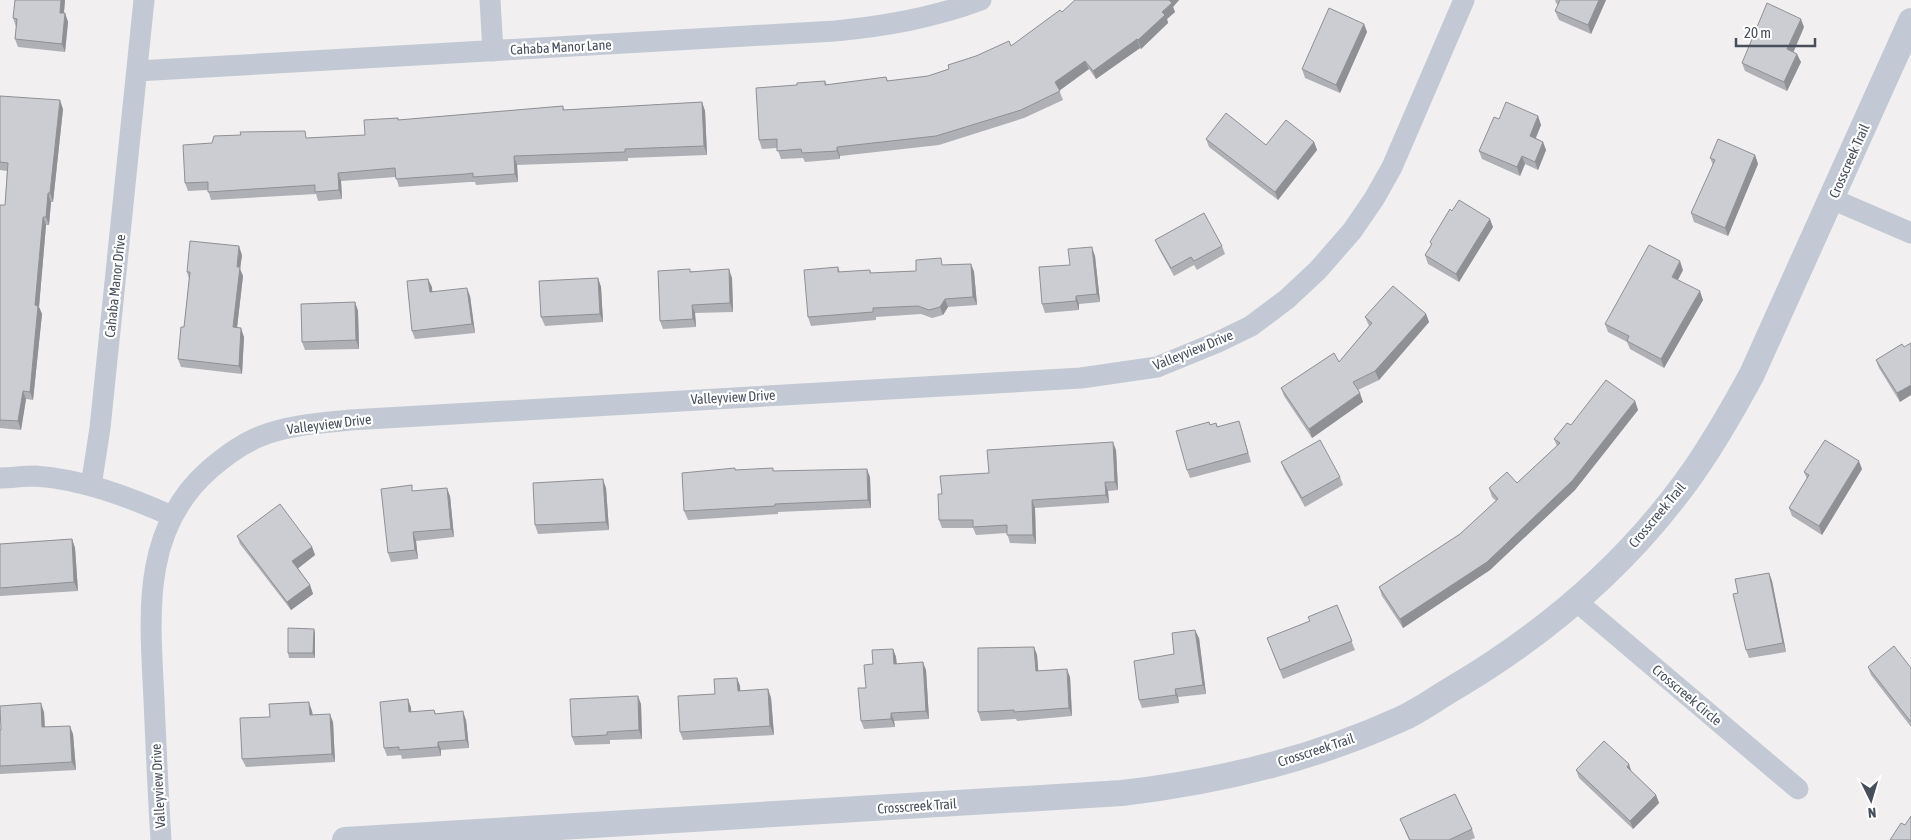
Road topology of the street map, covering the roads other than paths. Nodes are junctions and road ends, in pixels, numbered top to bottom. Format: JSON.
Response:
{"nodes":[{"id":1,"x":144,"y":0,"type":"edge"},
{"id":2,"x":490,"y":0,"type":"edge"},
{"id":3,"x":981,"y":0,"type":"edge"},
{"id":4,"x":1464,"y":0,"type":"edge"},
{"id":5,"x":1911,"y":21,"type":"edge"},
{"id":6,"x":493,"y":51,"type":"junction"},
{"id":7,"x":137,"y":71,"type":"junction"},
{"id":8,"x":1832,"y":199,"type":"junction"},
{"id":9,"x":1911,"y":233,"type":"edge"},
{"id":10,"x":0,"y":478,"type":"edge"},
{"id":11,"x":91,"y":486,"type":"junction"},
{"id":12,"x":172,"y":516,"type":"junction"},
{"id":13,"x":1576,"y":601,"type":"junction"},
{"id":14,"x":1798,"y":789,"type":"dead end"},
{"id":15,"x":161,"y":840,"type":"edge"},
{"id":16,"x":345,"y":840,"type":"edge"}],
"edges":[{"from":1,"to":7,"type":"street","name":"Cahaba Manor Drive"},
{"from":2,"to":6,"type":"street"},
{"from":3,"to":6,"type":"street","name":"Cahaba Manor Lane"},
{"from":4,"to":12,"type":"street","name":"Valleyview Drive"},
{"from":5,"to":8,"type":"street","name":"Crosscreek Trail"},
{"from":6,"to":7,"type":"street","name":"Cahaba Manor Lane"},
{"from":7,"to":11,"type":"street","name":"Cahaba Manor Drive"},
{"from":8,"to":9,"type":"street"},
{"from":8,"to":13,"type":"street","name":"Crosscreek Trail"},
{"from":10,"to":11,"type":"street"},
{"from":11,"to":12,"type":"street"},
{"from":12,"to":15,"type":"street","name":"Valleyview Drive"},
{"from":13,"to":14,"type":"street","name":"Crosscreek Circle"},
{"from":13,"to":16,"type":"street","name":"Crosscreek Trail"}]}
